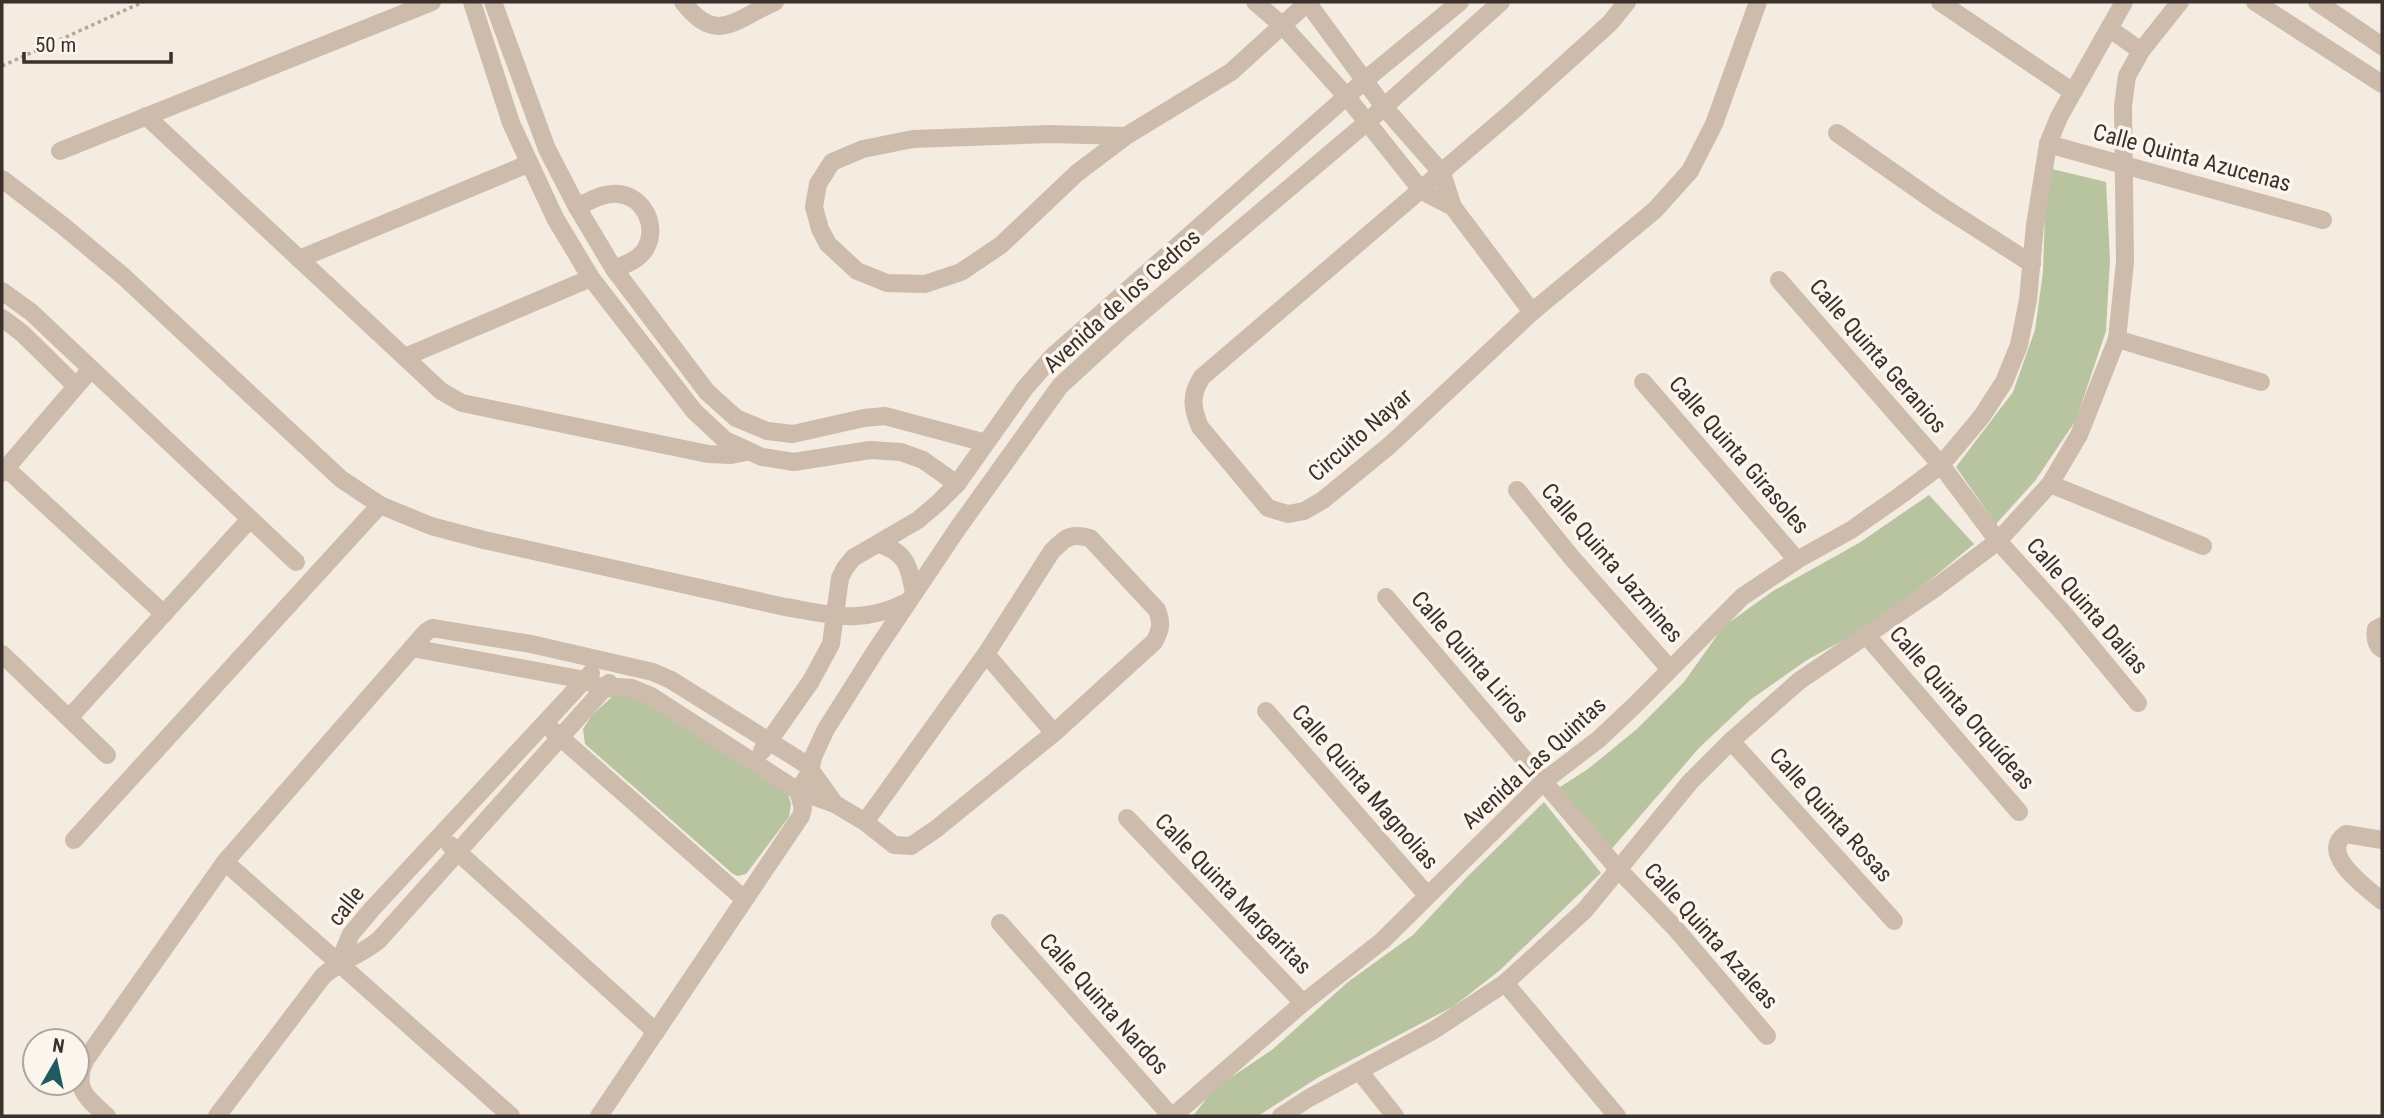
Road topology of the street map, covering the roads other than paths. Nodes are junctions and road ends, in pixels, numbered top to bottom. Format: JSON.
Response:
{"nodes":[{"id":1,"x":432,"y":2,"type":"edge"},
{"id":2,"x":472,"y":2,"type":"edge"},
{"id":3,"x":493,"y":2,"type":"edge"},
{"id":4,"x":683,"y":2,"type":"edge"},
{"id":5,"x":775,"y":2,"type":"edge"},
{"id":6,"x":1255,"y":2,"type":"edge"},
{"id":7,"x":1307,"y":2,"type":"edge"},
{"id":8,"x":1460,"y":2,"type":"edge"},
{"id":9,"x":1501,"y":2,"type":"edge"},
{"id":10,"x":1627,"y":2,"type":"edge"},
{"id":11,"x":1758,"y":2,"type":"edge"},
{"id":12,"x":1940,"y":2,"type":"edge"},
{"id":13,"x":2124,"y":2,"type":"edge"},
{"id":14,"x":2180,"y":2,"type":"edge"},
{"id":15,"x":2255,"y":2,"type":"edge"},
{"id":16,"x":2317,"y":2,"type":"edge"},
{"id":17,"x":1283,"y":26,"type":"junction"},
{"id":18,"x":2110,"y":29,"type":"junction"},
{"id":19,"x":2382,"y":46,"type":"edge"},
{"id":20,"x":2141,"y":51,"type":"junction"},
{"id":21,"x":1365,"y":80,"type":"junction"},
{"id":22,"x":2382,"y":84,"type":"edge"},
{"id":23,"x":2073,"y":92,"type":"junction"},
{"id":24,"x":1347,"y":97,"type":"junction"},
{"id":25,"x":1384,"y":107,"type":"junction"},
{"id":26,"x":146,"y":116,"type":"junction"},
{"id":27,"x":1366,"y":123,"type":"junction"},
{"id":28,"x":1837,"y":133,"type":"dead end"},
{"id":29,"x":1126,"y":136,"type":"junction"},
{"id":30,"x":2048,"y":144,"type":"junction"},
{"id":31,"x":60,"y":150,"type":"dead end"},
{"id":32,"x":528,"y":164,"type":"junction"},
{"id":33,"x":2125,"y":164,"type":"junction"},
{"id":34,"x":1442,"y":173,"type":"junction"},
{"id":35,"x":2,"y":179,"type":"edge"},
{"id":36,"x":1422,"y":191,"type":"junction"},
{"id":37,"x":578,"y":207,"type":"junction"},
{"id":38,"x":1453,"y":207,"type":"junction"},
{"id":39,"x":2323,"y":220,"type":"dead end"},
{"id":40,"x":299,"y":259,"type":"junction"},
{"id":41,"x":2032,"y":264,"type":"junction"},
{"id":42,"x":614,"y":269,"type":"junction"},
{"id":43,"x":591,"y":278,"type":"junction"},
{"id":44,"x":1779,"y":280,"type":"dead end"},
{"id":45,"x":2,"y":291,"type":"edge"},
{"id":46,"x":1532,"y":313,"type":"junction"},
{"id":47,"x":2,"y":318,"type":"edge"},
{"id":48,"x":2117,"y":340,"type":"junction"},
{"id":49,"x":405,"y":357,"type":"junction"},
{"id":50,"x":91,"y":369,"type":"junction"},
{"id":51,"x":1643,"y":382,"type":"dead end"},
{"id":52,"x":2261,"y":382,"type":"dead end"},
{"id":53,"x":76,"y":386,"type":"junction"},
{"id":54,"x":864,"y":418,"type":"junction"},
{"id":55,"x":986,"y":443,"type":"junction"},
{"id":56,"x":870,"y":450,"type":"junction"},
{"id":57,"x":747,"y":452,"type":"junction"},
{"id":58,"x":973,"y":461,"type":"junction"},
{"id":59,"x":1941,"y":465,"type":"junction"},
{"id":60,"x":4,"y":471,"type":"edge"},
{"id":61,"x":995,"y":477,"type":"junction"},
{"id":62,"x":957,"y":484,"type":"junction"},
{"id":63,"x":2050,"y":484,"type":"junction"},
{"id":64,"x":1517,"y":490,"type":"dead end"},
{"id":65,"x":380,"y":505,"type":"junction"},
{"id":66,"x":250,"y":519,"type":"junction"},
{"id":67,"x":1998,"y":541,"type":"junction"},
{"id":68,"x":879,"y":544,"type":"junction"},
{"id":69,"x":2203,"y":546,"type":"dead end"},
{"id":70,"x":1797,"y":560,"type":"junction"},
{"id":71,"x":296,"y":562,"type":"dead end"},
{"id":72,"x":911,"y":597,"type":"junction"},
{"id":73,"x":1386,"y":597,"type":"dead end"},
{"id":74,"x":164,"y":614,"type":"junction"},
{"id":75,"x":835,"y":615,"type":"junction"},
{"id":76,"x":2382,"y":626,"type":"edge"},
{"id":77,"x":1867,"y":636,"type":"junction"},
{"id":78,"x":412,"y":648,"type":"junction"},
{"id":79,"x":2382,"y":649,"type":"edge"},
{"id":80,"x":2,"y":654,"type":"edge"},
{"id":81,"x":985,"y":654,"type":"junction"},
{"id":82,"x":604,"y":659,"type":"junction"},
{"id":83,"x":626,"y":664,"type":"junction"},
{"id":84,"x":1670,"y":668,"type":"junction"},
{"id":85,"x":585,"y":680,"type":"junction"},
{"id":86,"x":604,"y":689,"type":"junction"},
{"id":87,"x":2138,"y":703,"type":"dead end"},
{"id":88,"x":1266,"y":711,"type":"dead end"},
{"id":89,"x":69,"y":718,"type":"junction"},
{"id":90,"x":545,"y":723,"type":"junction"},
{"id":91,"x":1054,"y":733,"type":"junction"},
{"id":92,"x":561,"y":738,"type":"junction"},
{"id":93,"x":769,"y":741,"type":"junction"},
{"id":94,"x":1731,"y":741,"type":"junction"},
{"id":95,"x":107,"y":755,"type":"dead end"},
{"id":96,"x":754,"y":762,"type":"junction"},
{"id":97,"x":811,"y":768,"type":"junction"},
{"id":98,"x":1544,"y":781,"type":"junction"},
{"id":99,"x":797,"y":791,"type":"junction"},
{"id":100,"x":835,"y":804,"type":"junction"},
{"id":101,"x":2019,"y":812,"type":"dead end"},
{"id":102,"x":1127,"y":818,"type":"dead end"},
{"id":103,"x":865,"y":822,"type":"junction"},
{"id":104,"x":440,"y":836,"type":"junction"},
{"id":105,"x":74,"y":840,"type":"dead end"},
{"id":106,"x":2382,"y":840,"type":"edge"},
{"id":107,"x":459,"y":852,"type":"junction"},
{"id":108,"x":225,"y":862,"type":"junction"},
{"id":109,"x":1618,"y":869,"type":"junction"},
{"id":110,"x":1427,"y":895,"type":"junction"},
{"id":111,"x":744,"y":899,"type":"junction"},
{"id":112,"x":2382,"y":901,"type":"edge"},
{"id":113,"x":1894,"y":921,"type":"dead end"},
{"id":114,"x":1000,"y":923,"type":"dead end"},
{"id":115,"x":339,"y":962,"type":"junction"},
{"id":116,"x":1505,"y":984,"type":"junction"},
{"id":117,"x":1303,"y":1003,"type":"junction"},
{"id":118,"x":656,"y":1032,"type":"junction"},
{"id":119,"x":1767,"y":1036,"type":"dead end"},
{"id":120,"x":1360,"y":1072,"type":"junction"},
{"id":121,"x":107,"y":1116,"type":"edge"},
{"id":122,"x":218,"y":1116,"type":"edge"},
{"id":123,"x":511,"y":1116,"type":"edge"},
{"id":124,"x":599,"y":1116,"type":"edge"},
{"id":125,"x":1172,"y":1116,"type":"edge"},
{"id":126,"x":1281,"y":1116,"type":"edge"},
{"id":127,"x":1395,"y":1116,"type":"edge"},
{"id":128,"x":1617,"y":1116,"type":"edge"}],
"edges":[{"from":1,"to":26,"type":"street"},
{"from":2,"to":32,"type":"street"},
{"from":3,"to":37,"type":"street"},
{"from":4,"to":5,"type":"street"},
{"from":6,"to":17,"type":"street"},
{"from":7,"to":17,"type":"street"},
{"from":7,"to":21,"type":"street"},
{"from":8,"to":21,"type":"street","name":"Avenida de los Cedros"},
{"from":9,"to":25,"type":"street","name":"Avenida de los Cedros"},
{"from":10,"to":34,"type":"street","name":"Circuito Nayar"},
{"from":11,"to":46,"type":"street","name":"Circuito Nayar"},
{"from":12,"to":23,"type":"street"},
{"from":13,"to":18,"type":"street","name":"Avenida Las Quintas"},
{"from":14,"to":20,"type":"street"},
{"from":15,"to":22,"type":"street"},
{"from":16,"to":19,"type":"street"},
{"from":17,"to":24,"type":"street"},
{"from":17,"to":29,"type":"street"},
{"from":18,"to":20,"type":"street"},
{"from":18,"to":23,"type":"street","name":"Avenida Las Quintas"},
{"from":20,"to":33,"type":"street"},
{"from":21,"to":24,"type":"street","name":"Avenida de los Cedros"},
{"from":21,"to":25,"type":"street"},
{"from":23,"to":30,"type":"street","name":"Avenida Las Quintas"},
{"from":24,"to":27,"type":"street"},
{"from":24,"to":55,"type":"street","name":"Avenida de los Cedros"},
{"from":25,"to":27,"type":"street","name":"Avenida de los Cedros"},
{"from":25,"to":34,"type":"street"},
{"from":26,"to":31,"type":"street"},
{"from":26,"to":40,"type":"street"},
{"from":27,"to":36,"type":"street"},
{"from":27,"to":61,"type":"street","name":"Avenida de los Cedros"},
{"from":28,"to":41,"type":"street"},
{"from":29,"to":29,"type":"street"},
{"from":30,"to":33,"type":"street","name":"Calle Quinta Azucenas"},
{"from":30,"to":41,"type":"street","name":"Avenida Las Quintas"},
{"from":32,"to":40,"type":"street"},
{"from":32,"to":43,"type":"street"},
{"from":33,"to":39,"type":"street","name":"Calle Quinta Azucenas"},
{"from":33,"to":48,"type":"street"},
{"from":34,"to":36,"type":"street","name":"Circuito Nayar"},
{"from":34,"to":38,"type":"street"},
{"from":35,"to":65,"type":"street"},
{"from":36,"to":38,"type":"street"},
{"from":36,"to":46,"type":"street","name":"Circuito Nayar"},
{"from":37,"to":42,"type":"street"},
{"from":37,"to":42,"type":"street"},
{"from":38,"to":46,"type":"street"},
{"from":40,"to":49,"type":"street"},
{"from":41,"to":59,"type":"street","name":"Avenida Las Quintas"},
{"from":42,"to":54,"type":"street"},
{"from":43,"to":49,"type":"street"},
{"from":43,"to":57,"type":"street"},
{"from":44,"to":59,"type":"street","name":"Calle Quinta Geranios"},
{"from":45,"to":50,"type":"street"},
{"from":47,"to":53,"type":"street"},
{"from":48,"to":52,"type":"street"},
{"from":48,"to":63,"type":"street"},
{"from":49,"to":57,"type":"street"},
{"from":50,"to":53,"type":"street"},
{"from":50,"to":66,"type":"street"},
{"from":51,"to":70,"type":"street","name":"Calle Quinta Girasoles"},
{"from":53,"to":60,"type":"street"},
{"from":54,"to":55,"type":"street"},
{"from":54,"to":56,"type":"street"},
{"from":55,"to":58,"type":"street","name":"Avenida de los Cedros"},
{"from":56,"to":57,"type":"street"},
{"from":56,"to":62,"type":"street"},
{"from":58,"to":61,"type":"street"},
{"from":58,"to":62,"type":"street","name":"Avenida de los Cedros"},
{"from":59,"to":67,"type":"street","name":"Calle Quinta Geranios"},
{"from":59,"to":70,"type":"street","name":"Avenida Las Quintas"},
{"from":60,"to":74,"type":"street"},
{"from":61,"to":72,"type":"street","name":"Avenida de los Cedros"},
{"from":62,"to":68,"type":"street","name":"Avenida de los Cedros"},
{"from":63,"to":67,"type":"street"},
{"from":63,"to":69,"type":"street"},
{"from":64,"to":84,"type":"street","name":"Calle Quinta Jazmines"},
{"from":65,"to":75,"type":"street"},
{"from":65,"to":105,"type":"street"},
{"from":66,"to":71,"type":"street"},
{"from":66,"to":74,"type":"street"},
{"from":67,"to":77,"type":"street"},
{"from":67,"to":87,"type":"street","name":"Calle Quinta Dalias"},
{"from":68,"to":72,"type":"street"},
{"from":68,"to":75,"type":"street","name":"Avenida de los Cedros"},
{"from":70,"to":84,"type":"street","name":"Avenida Las Quintas"},
{"from":72,"to":75,"type":"street"},
{"from":72,"to":97,"type":"street","name":"Avenida de los Cedros"},
{"from":73,"to":98,"type":"street","name":"Calle Quinta Lirios"},
{"from":74,"to":89,"type":"street"},
{"from":75,"to":93,"type":"street","name":"Avenida de los Cedros"},
{"from":76,"to":79,"type":"street"},
{"from":77,"to":94,"type":"street"},
{"from":77,"to":101,"type":"street","name":"Calle Quinta Orquídeas"},
{"from":78,"to":82,"type":"street"},
{"from":78,"to":85,"type":"street"},
{"from":78,"to":108,"type":"street"},
{"from":80,"to":89,"type":"street"},
{"from":81,"to":91,"type":"street"},
{"from":81,"to":91,"type":"street"},
{"from":81,"to":103,"type":"street"},
{"from":82,"to":83,"type":"street"},
{"from":82,"to":85,"type":"street","name":"calle"},
{"from":83,"to":86,"type":"street","name":"calle"},
{"from":83,"to":93,"type":"street"},
{"from":84,"to":98,"type":"street","name":"Avenida Las Quintas"},
{"from":85,"to":86,"type":"street"},
{"from":85,"to":90,"type":"street","name":"calle"},
{"from":86,"to":92,"type":"street","name":"calle"},
{"from":86,"to":96,"type":"street"},
{"from":88,"to":110,"type":"street","name":"Calle Quinta Magnolias"},
{"from":89,"to":95,"type":"street"},
{"from":90,"to":92,"type":"street"},
{"from":90,"to":104,"type":"street","name":"calle"},
{"from":91,"to":103,"type":"street"},
{"from":92,"to":107,"type":"street","name":"calle"},
{"from":92,"to":111,"type":"street"},
{"from":93,"to":96,"type":"street","name":"Avenida de los Cedros"},
{"from":93,"to":97,"type":"street"},
{"from":94,"to":109,"type":"street"},
{"from":94,"to":113,"type":"street","name":"Calle Quinta Rosas"},
{"from":96,"to":99,"type":"street"},
{"from":97,"to":99,"type":"street","name":"Avenida de los Cedros"},
{"from":97,"to":100,"type":"street"},
{"from":98,"to":109,"type":"street","name":"Calle Quinta Lirios"},
{"from":98,"to":110,"type":"street","name":"Avenida Las Quintas"},
{"from":99,"to":100,"type":"street"},
{"from":99,"to":111,"type":"street"},
{"from":100,"to":103,"type":"street"},
{"from":102,"to":117,"type":"street","name":"Calle Quinta Margaritas"},
{"from":104,"to":107,"type":"street"},
{"from":104,"to":115,"type":"street","name":"calle"},
{"from":106,"to":112,"type":"street"},
{"from":107,"to":115,"type":"street","name":"calle"},
{"from":107,"to":118,"type":"street"},
{"from":108,"to":115,"type":"street"},
{"from":108,"to":121,"type":"street"},
{"from":109,"to":116,"type":"street"},
{"from":109,"to":119,"type":"street","name":"Calle Quinta Azaleas"},
{"from":110,"to":117,"type":"street","name":"Avenida Las Quintas"},
{"from":111,"to":118,"type":"street"},
{"from":114,"to":125,"type":"street","name":"Calle Quinta Nardos"},
{"from":115,"to":122,"type":"street"},
{"from":115,"to":123,"type":"street"},
{"from":116,"to":120,"type":"street"},
{"from":116,"to":128,"type":"street"},
{"from":117,"to":125,"type":"street","name":"Avenida Las Quintas"},
{"from":118,"to":124,"type":"street"},
{"from":120,"to":126,"type":"street"},
{"from":120,"to":127,"type":"street"}]}
